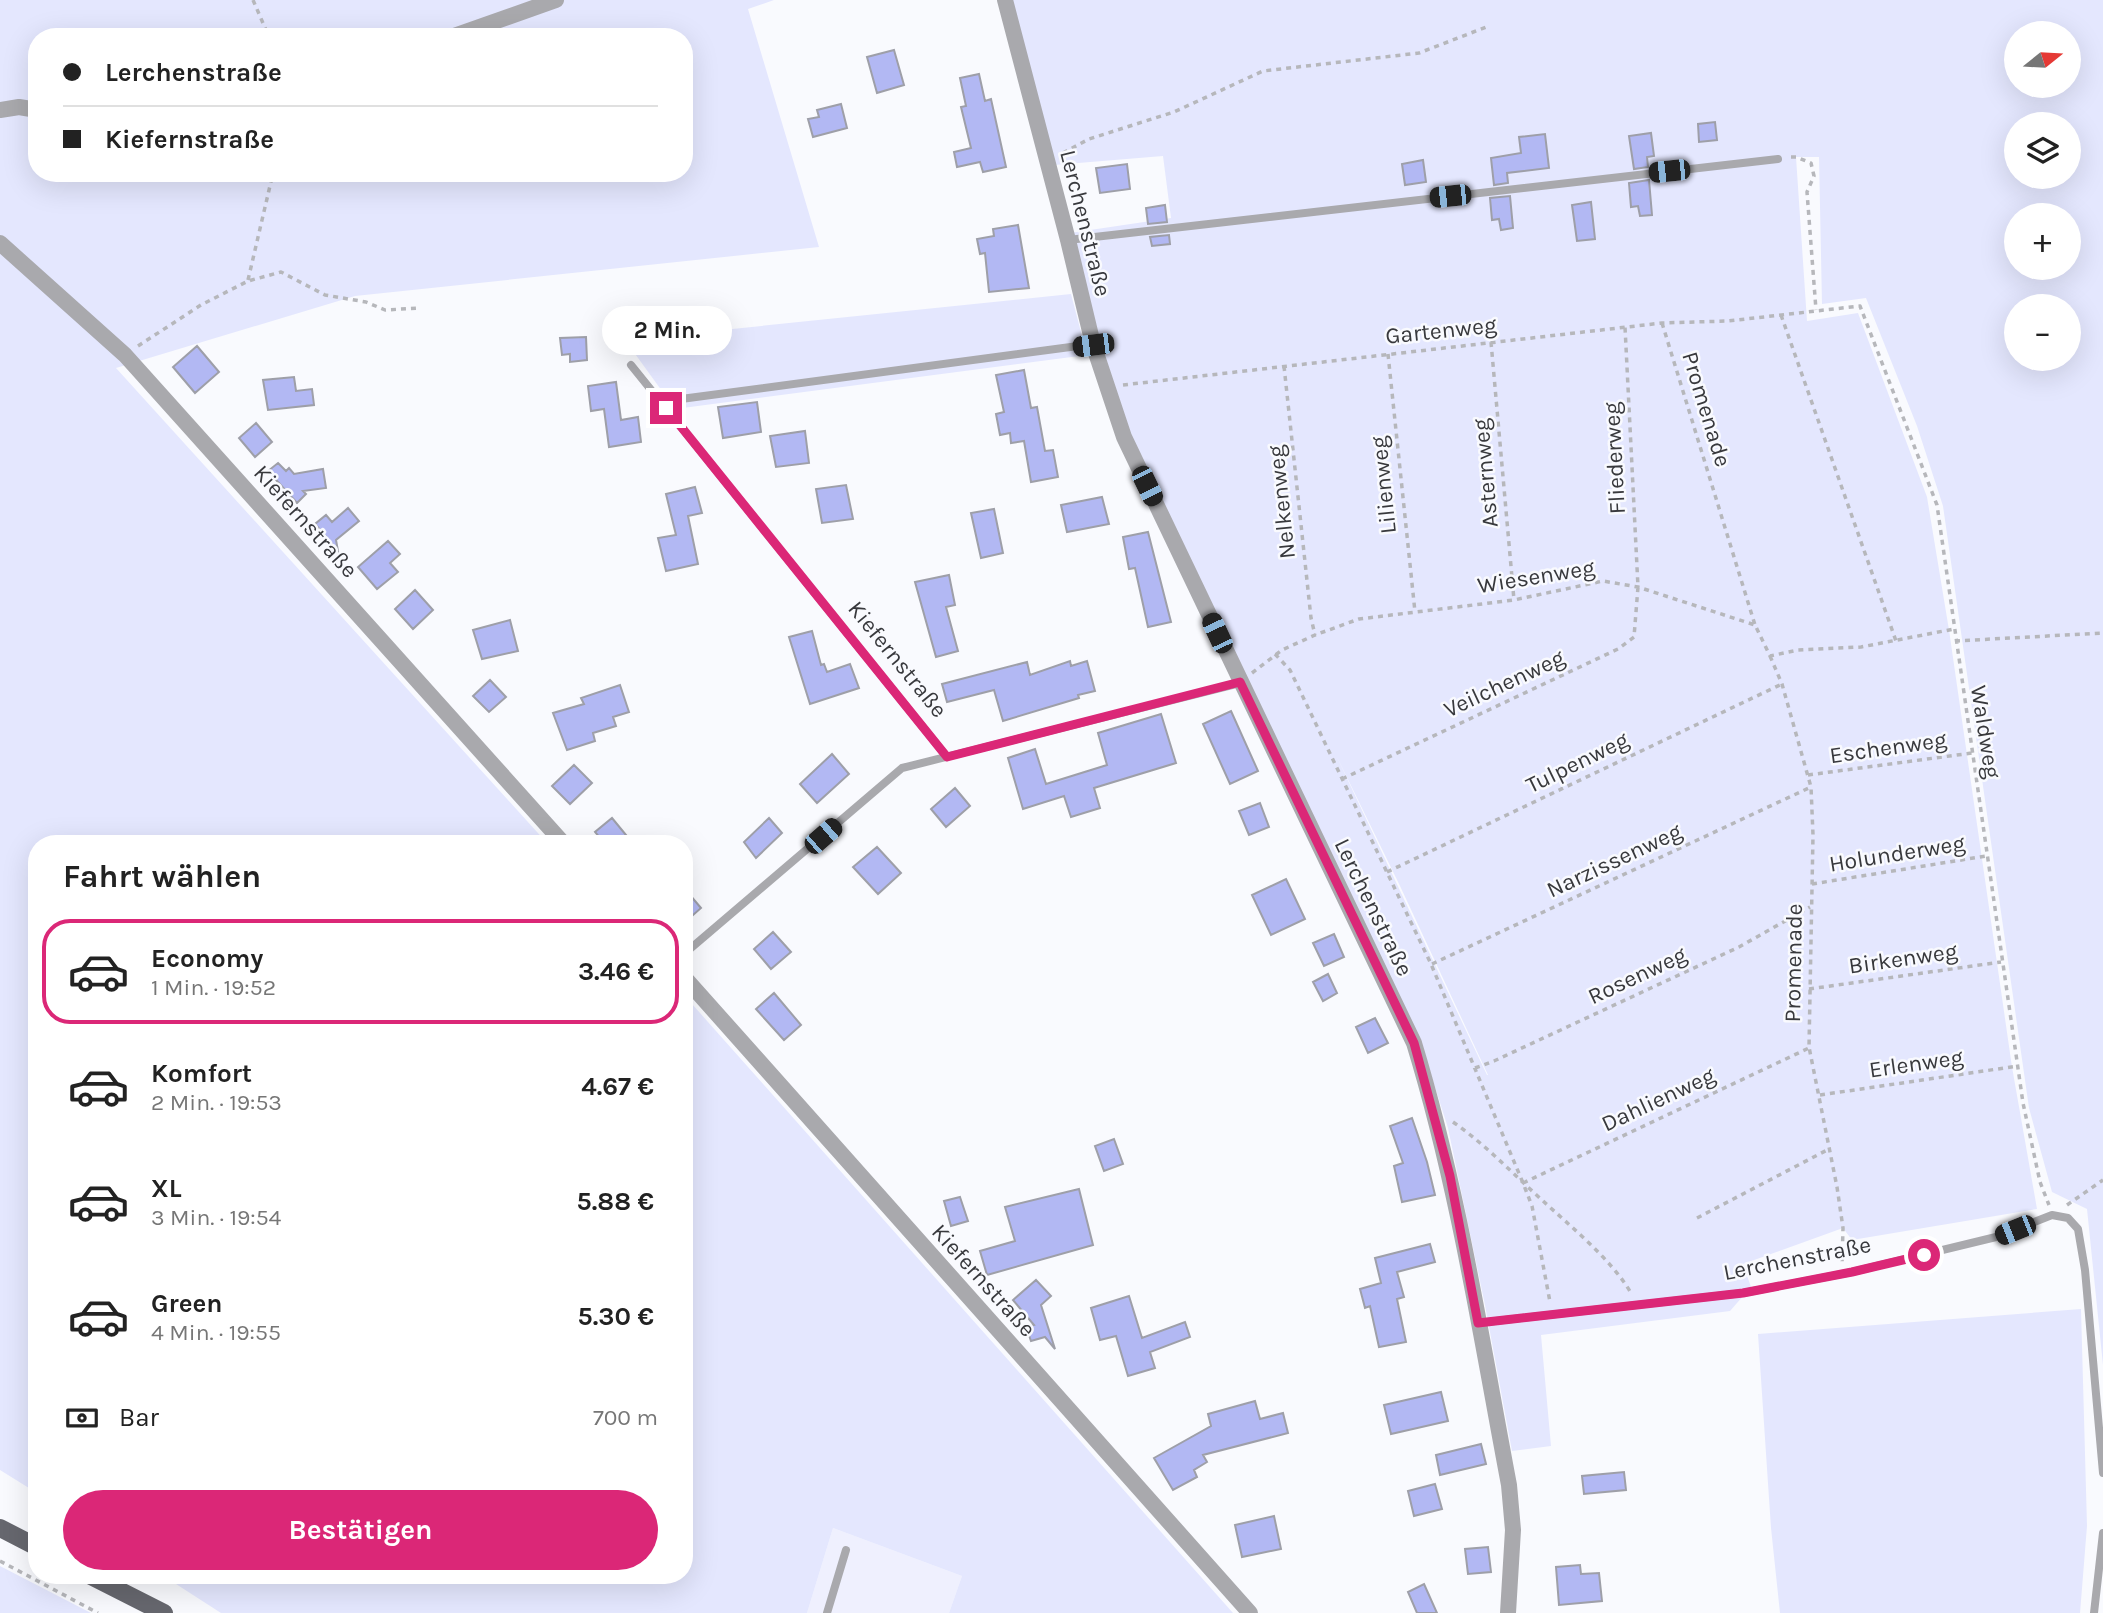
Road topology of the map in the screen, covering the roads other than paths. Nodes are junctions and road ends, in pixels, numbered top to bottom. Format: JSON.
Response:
{"nodes":[{"id":1,"x":556,"y":0,"type":"edge"},
{"id":2,"x":1005,"y":0,"type":"edge"},
{"id":3,"x":477,"y":28,"type":"edge"},
{"id":4,"x":28,"y":108,"type":"edge"},
{"id":5,"x":0,"y":110,"type":"edge"},
{"id":6,"x":1778,"y":159,"type":"road end"},
{"id":7,"x":1068,"y":240,"type":"junction"},
{"id":8,"x":0,"y":243,"type":"edge"},
{"id":9,"x":1093,"y":345,"type":"junction"},
{"id":10,"x":631,"y":365,"type":"dead end"},
{"id":11,"x":681,"y":399,"type":"dead end"},
{"id":12,"x":1240,"y":682,"type":"junction"},
{"id":13,"x":947,"y":757,"type":"junction"},
{"id":14,"x":557,"y":835,"type":"edge"},
{"id":15,"x":693,"y":946,"type":"edge"},
{"id":16,"x":693,"y":987,"type":"edge"},
{"id":17,"x":1478,"y":1323,"type":"junction"},
{"id":18,"x":2103,"y":1473,"type":"edge"},
{"id":19,"x":0,"y":1528,"type":"edge"},
{"id":20,"x":2103,"y":1533,"type":"edge"},
{"id":21,"x":28,"y":1542,"type":"edge"},
{"id":22,"x":846,"y":1550,"type":"dead end"},
{"id":23,"x":107,"y":1584,"type":"edge"},
{"id":24,"x":164,"y":1613,"type":"edge"},
{"id":25,"x":827,"y":1613,"type":"edge"},
{"id":26,"x":1250,"y":1613,"type":"edge"},
{"id":27,"x":1508,"y":1613,"type":"edge"},
{"id":28,"x":2094,"y":1613,"type":"edge"}],
"edges":[{"from":1,"to":3,"type":"street"},
{"from":2,"to":7,"type":"street","name":"Lerchenstraße"},
{"from":4,"to":5,"type":"street"},
{"from":6,"to":7,"type":"lane"},
{"from":7,"to":9,"type":"street","name":"Lerchenstraße"},
{"from":8,"to":14,"type":"street","name":"Kiefernstraße"},
{"from":9,"to":11,"type":"lane"},
{"from":9,"to":12,"type":"street","name":"Lerchenstraße"},
{"from":10,"to":13,"type":"lane","name":"Kiefernstraße"},
{"from":12,"to":13,"type":"lane"},
{"from":12,"to":17,"type":"street","name":"Lerchenstraße"},
{"from":13,"to":15,"type":"lane"},
{"from":16,"to":26,"type":"street","name":"Kiefernstraße"},
{"from":17,"to":18,"type":"lane","name":"Lerchenstraße"},
{"from":17,"to":27,"type":"street","name":"Lerchenstraße"},
{"from":19,"to":21,"type":"main road"},
{"from":20,"to":28,"type":"lane"},
{"from":22,"to":25,"type":"lane"},
{"from":23,"to":24,"type":"main road"}]}
